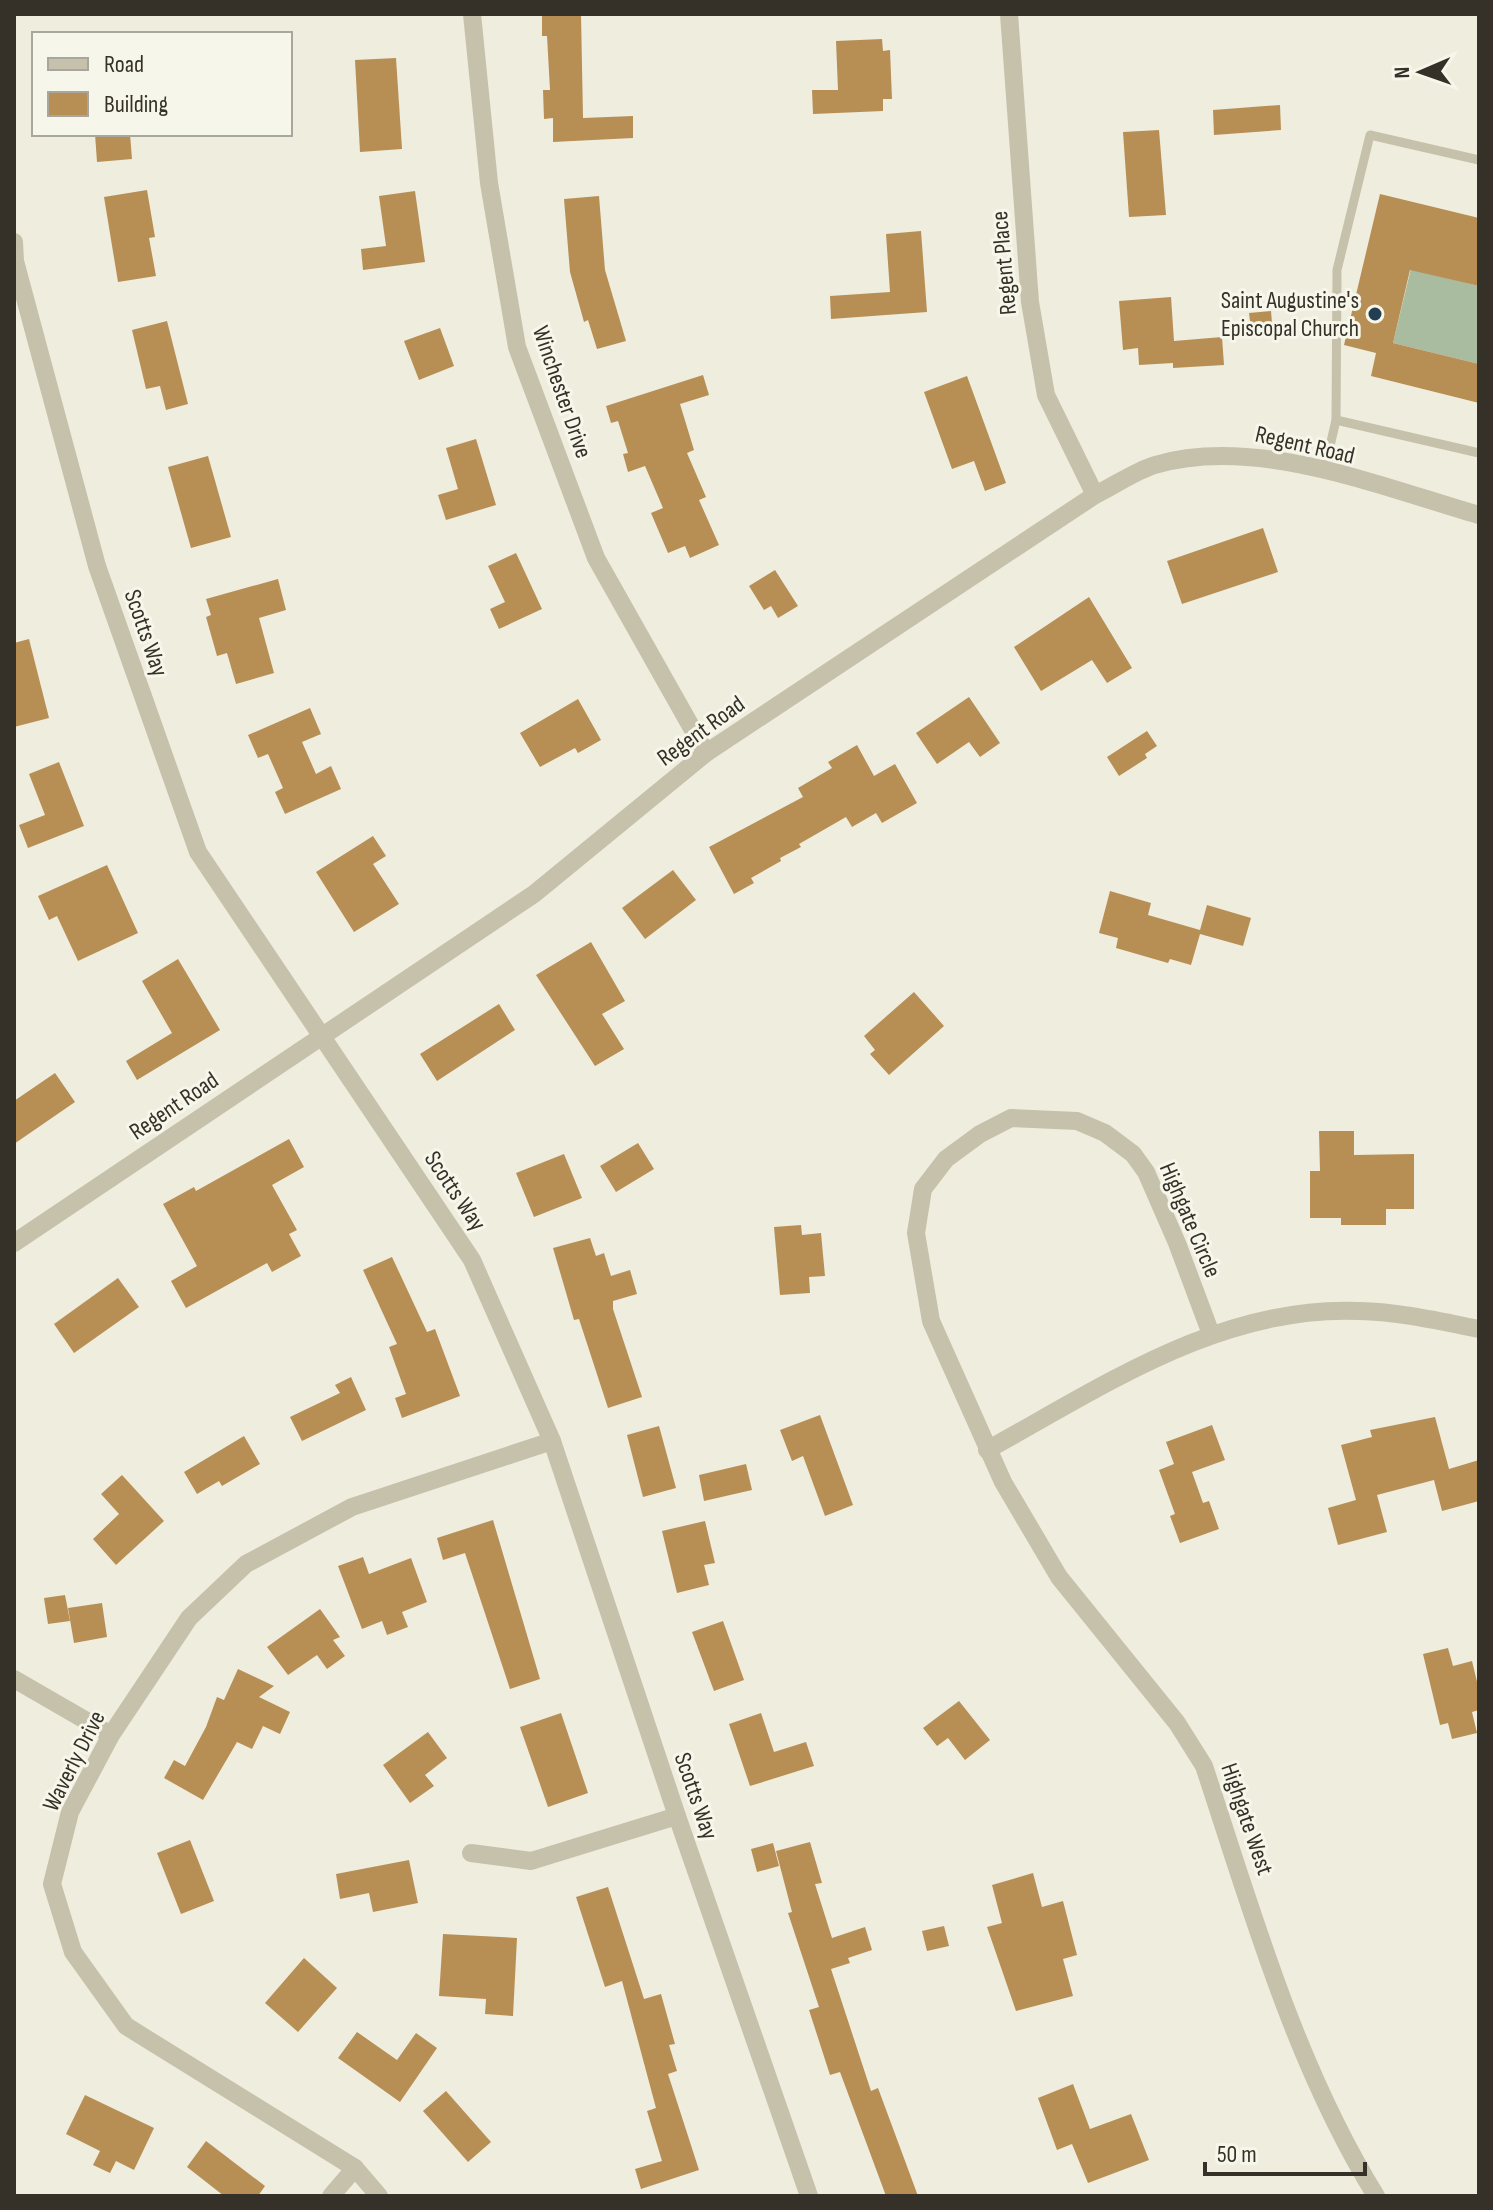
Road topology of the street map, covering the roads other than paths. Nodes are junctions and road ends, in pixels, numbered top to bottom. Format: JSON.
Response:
{"nodes":[{"id":1,"x":472,"y":14,"type":"edge"},
{"id":2,"x":1009,"y":14,"type":"edge"},
{"id":3,"x":1479,"y":160,"type":"edge"},
{"id":4,"x":14,"y":242,"type":"edge"},
{"id":5,"x":1336,"y":420,"type":"junction"},
{"id":6,"x":1479,"y":453,"type":"edge"},
{"id":7,"x":1324,"y":472,"type":"junction"},
{"id":8,"x":1095,"y":495,"type":"junction"},
{"id":9,"x":1479,"y":515,"type":"edge"},
{"id":10,"x":706,"y":753,"type":"junction"},
{"id":11,"x":323,"y":1035,"type":"junction"},
{"id":12,"x":14,"y":1243,"type":"edge"},
{"id":13,"x":1479,"y":1329,"type":"edge"},
{"id":14,"x":1211,"y":1334,"type":"junction"},
{"id":15,"x":552,"y":1441,"type":"junction"},
{"id":16,"x":987,"y":1450,"type":"junction"},
{"id":17,"x":14,"y":1679,"type":"edge"},
{"id":18,"x":111,"y":1735,"type":"junction"},
{"id":19,"x":677,"y":1816,"type":"junction"},
{"id":20,"x":471,"y":1853,"type":"dead end"},
{"id":21,"x":355,"y":2168,"type":"junction"},
{"id":22,"x":331,"y":2196,"type":"edge"},
{"id":23,"x":379,"y":2196,"type":"edge"},
{"id":24,"x":809,"y":2196,"type":"edge"},
{"id":25,"x":1376,"y":2196,"type":"edge"}],
"edges":[{"from":1,"to":10,"type":"street","name":"Winchester Drive"},
{"from":2,"to":8,"type":"street","name":"Regent Place"},
{"from":3,"to":5,"type":"lane"},
{"from":4,"to":11,"type":"street","name":"Scotts Way"},
{"from":5,"to":6,"type":"lane"},
{"from":5,"to":7,"type":"lane"},
{"from":7,"to":8,"type":"street","name":"Regent Road"},
{"from":7,"to":9,"type":"street","name":"Regent Road"},
{"from":8,"to":10,"type":"street","name":"Regent Road"},
{"from":10,"to":11,"type":"street","name":"Regent Road"},
{"from":11,"to":12,"type":"street","name":"Regent Road"},
{"from":11,"to":15,"type":"street","name":"Scotts Way"},
{"from":13,"to":14,"type":"street"},
{"from":14,"to":16,"type":"street"},
{"from":14,"to":16,"type":"street","name":"Highgate Circle"},
{"from":15,"to":18,"type":"street","name":"Waverly Drive"},
{"from":15,"to":19,"type":"street","name":"Scotts Way"},
{"from":16,"to":25,"type":"street","name":"Highgate West"},
{"from":17,"to":18,"type":"street"},
{"from":18,"to":21,"type":"street","name":"Waverly Drive"},
{"from":19,"to":20,"type":"street"},
{"from":19,"to":24,"type":"street","name":"Scotts Way"},
{"from":21,"to":22,"type":"street"},
{"from":21,"to":23,"type":"street","name":"Waverly Drive"}]}
